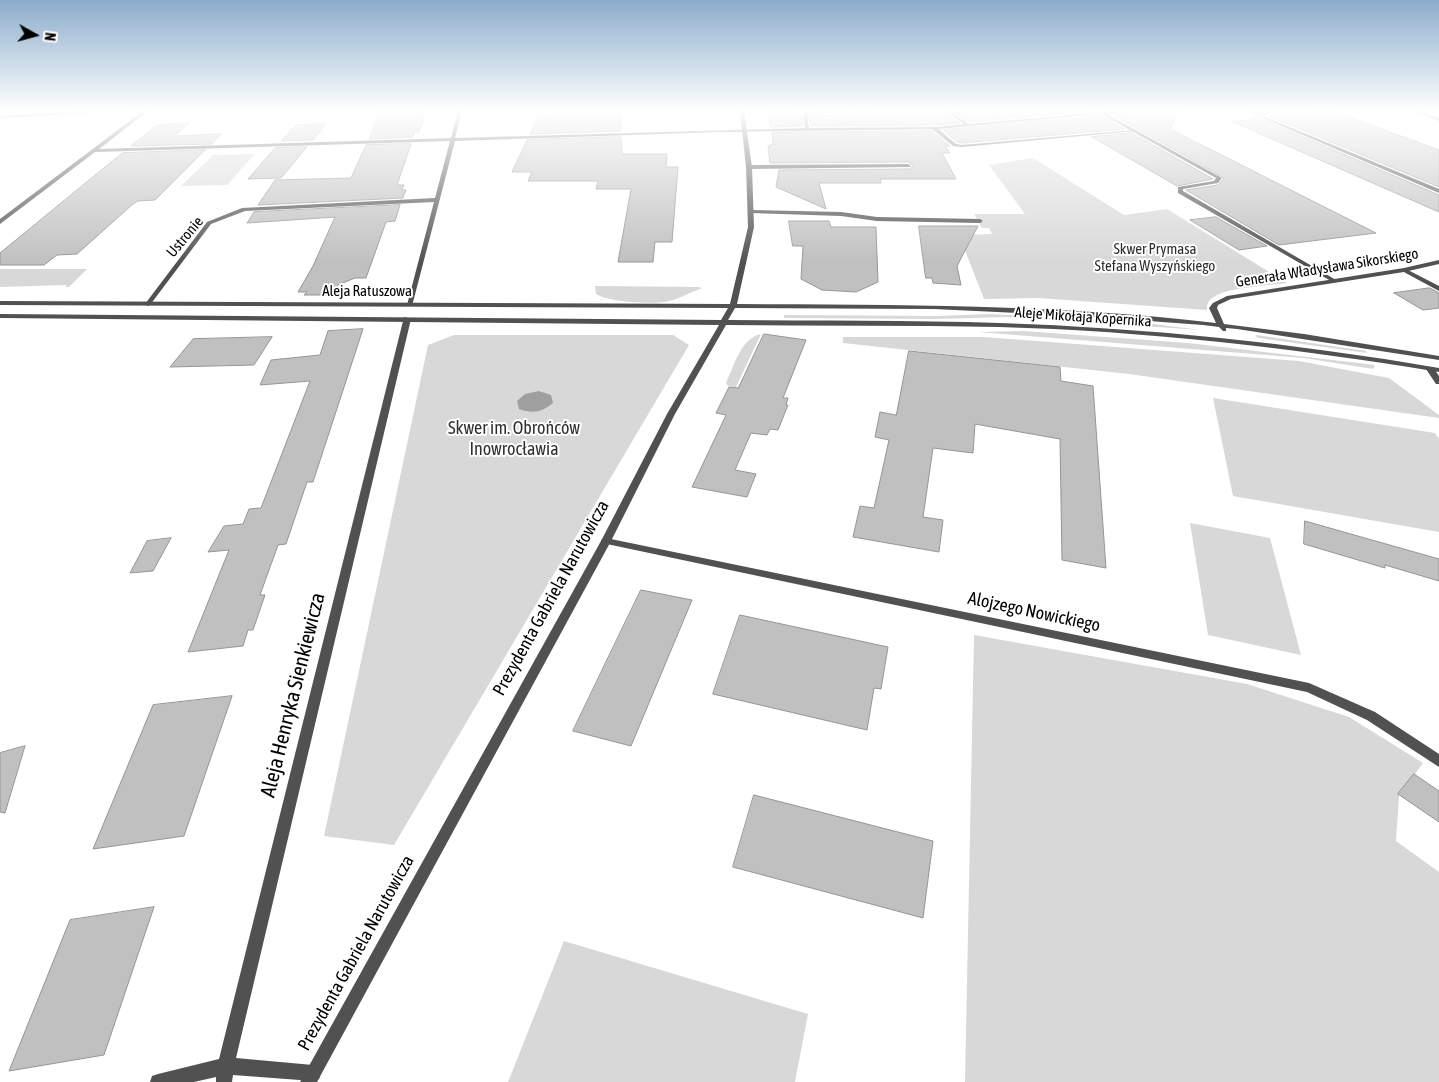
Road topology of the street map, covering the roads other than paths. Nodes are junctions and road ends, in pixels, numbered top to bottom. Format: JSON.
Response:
{"nodes":[{"id":1,"x":80,"y":161,"type":"edge"},
{"id":2,"x":447,"y":161,"type":"edge"},
{"id":3,"x":748,"y":161,"type":"edge"},
{"id":4,"x":1189,"y":161,"type":"edge"},
{"id":5,"x":1368,"y":161,"type":"edge"},
{"id":6,"x":908,"y":166,"type":"dead end"},
{"id":7,"x":749,"y":167,"type":"junction"},
{"id":8,"x":1439,"y":191,"type":"edge"},
{"id":9,"x":437,"y":200,"type":"junction"},
{"id":10,"x":752,"y":212,"type":"junction"},
{"id":11,"x":980,"y":220,"type":"dead end"},
{"id":12,"x":0,"y":222,"type":"edge"},
{"id":13,"x":1439,"y":262,"type":"edge"},
{"id":14,"x":1404,"y":270,"type":"junction"},
{"id":15,"x":1333,"y":280,"type":"junction"},
{"id":16,"x":1439,"y":289,"type":"edge"},
{"id":17,"x":0,"y":304,"type":"edge"},
{"id":18,"x":148,"y":304,"type":"junction"},
{"id":19,"x":410,"y":305,"type":"junction"},
{"id":20,"x":733,"y":306,"type":"junction"},
{"id":21,"x":0,"y":316,"type":"edge"},
{"id":22,"x":407,"y":319,"type":"junction"},
{"id":23,"x":722,"y":323,"type":"junction"},
{"id":24,"x":1222,"y":327,"type":"junction"},
{"id":25,"x":1228,"y":342,"type":"junction"},
{"id":26,"x":1425,"y":356,"type":"junction"},
{"id":27,"x":1439,"y":358,"type":"edge"},
{"id":28,"x":1430,"y":369,"type":"junction"},
{"id":29,"x":1439,"y":370,"type":"edge"},
{"id":30,"x":1439,"y":382,"type":"edge"},
{"id":31,"x":606,"y":541,"type":"junction"},
{"id":32,"x":1439,"y":761,"type":"edge"},
{"id":33,"x":225,"y":1074,"type":"edge"},
{"id":34,"x":310,"y":1078,"type":"edge"},
{"id":35,"x":158,"y":1082,"type":"edge"}],
"edges":[{"from":1,"to":12,"type":"street"},
{"from":2,"to":9,"type":"street"},
{"from":3,"to":7,"type":"street","name":"Prezydenta Gabriela Narutowicza"},
{"from":4,"to":15,"type":"street"},
{"from":5,"to":8,"type":"street"},
{"from":6,"to":7,"type":"street"},
{"from":7,"to":10,"type":"street","name":"Prezydenta Gabriela Narutowicza"},
{"from":9,"to":18,"type":"street","name":"Ustronie"},
{"from":9,"to":19,"type":"street"},
{"from":10,"to":11,"type":"street"},
{"from":10,"to":20,"type":"street","name":"Prezydenta Gabriela Narutowicza"},
{"from":13,"to":14,"type":"street","name":"Generała Władysława Sikorskiego"},
{"from":14,"to":15,"type":"street","name":"Generała Władysława Sikorskiego"},
{"from":14,"to":16,"type":"street"},
{"from":15,"to":24,"type":"street","name":"Generała Władysława Sikorskiego"},
{"from":17,"to":18,"type":"street","name":"Aleja Ratuszowa"},
{"from":18,"to":19,"type":"street","name":"Aleja Ratuszowa"},
{"from":19,"to":20,"type":"street","name":"Aleja Ratuszowa"},
{"from":20,"to":23,"type":"street","name":"Prezydenta Gabriela Narutowicza"},
{"from":20,"to":24,"type":"street","name":"Aleje Mikołaja Kopernika"},
{"from":21,"to":22,"type":"street","name":"Aleja Ratuszowa"},
{"from":22,"to":23,"type":"street","name":"Aleja Ratuszowa"},
{"from":22,"to":33,"type":"street","name":"Aleja Henryka Sienkiewicza"},
{"from":23,"to":25,"type":"street","name":"Aleje Mikołaja Kopernika"},
{"from":23,"to":31,"type":"street","name":"Prezydenta Gabriela Narutowicza"},
{"from":24,"to":25,"type":"street"},
{"from":24,"to":26,"type":"street","name":"Aleje Mikołaja Kopernika"},
{"from":25,"to":28,"type":"street","name":"Aleje Mikołaja Kopernika"},
{"from":26,"to":27,"type":"street","name":"Aleje Mikołaja Kopernika"},
{"from":26,"to":28,"type":"street"},
{"from":28,"to":29,"type":"street","name":"Aleje Mikołaja Kopernika"},
{"from":28,"to":30,"type":"street"},
{"from":31,"to":32,"type":"street","name":"Alojzego Nowickiego"},
{"from":31,"to":34,"type":"street","name":"Prezydenta Gabriela Narutowicza"},
{"from":33,"to":34,"type":"street"},
{"from":33,"to":35,"type":"street"}]}
